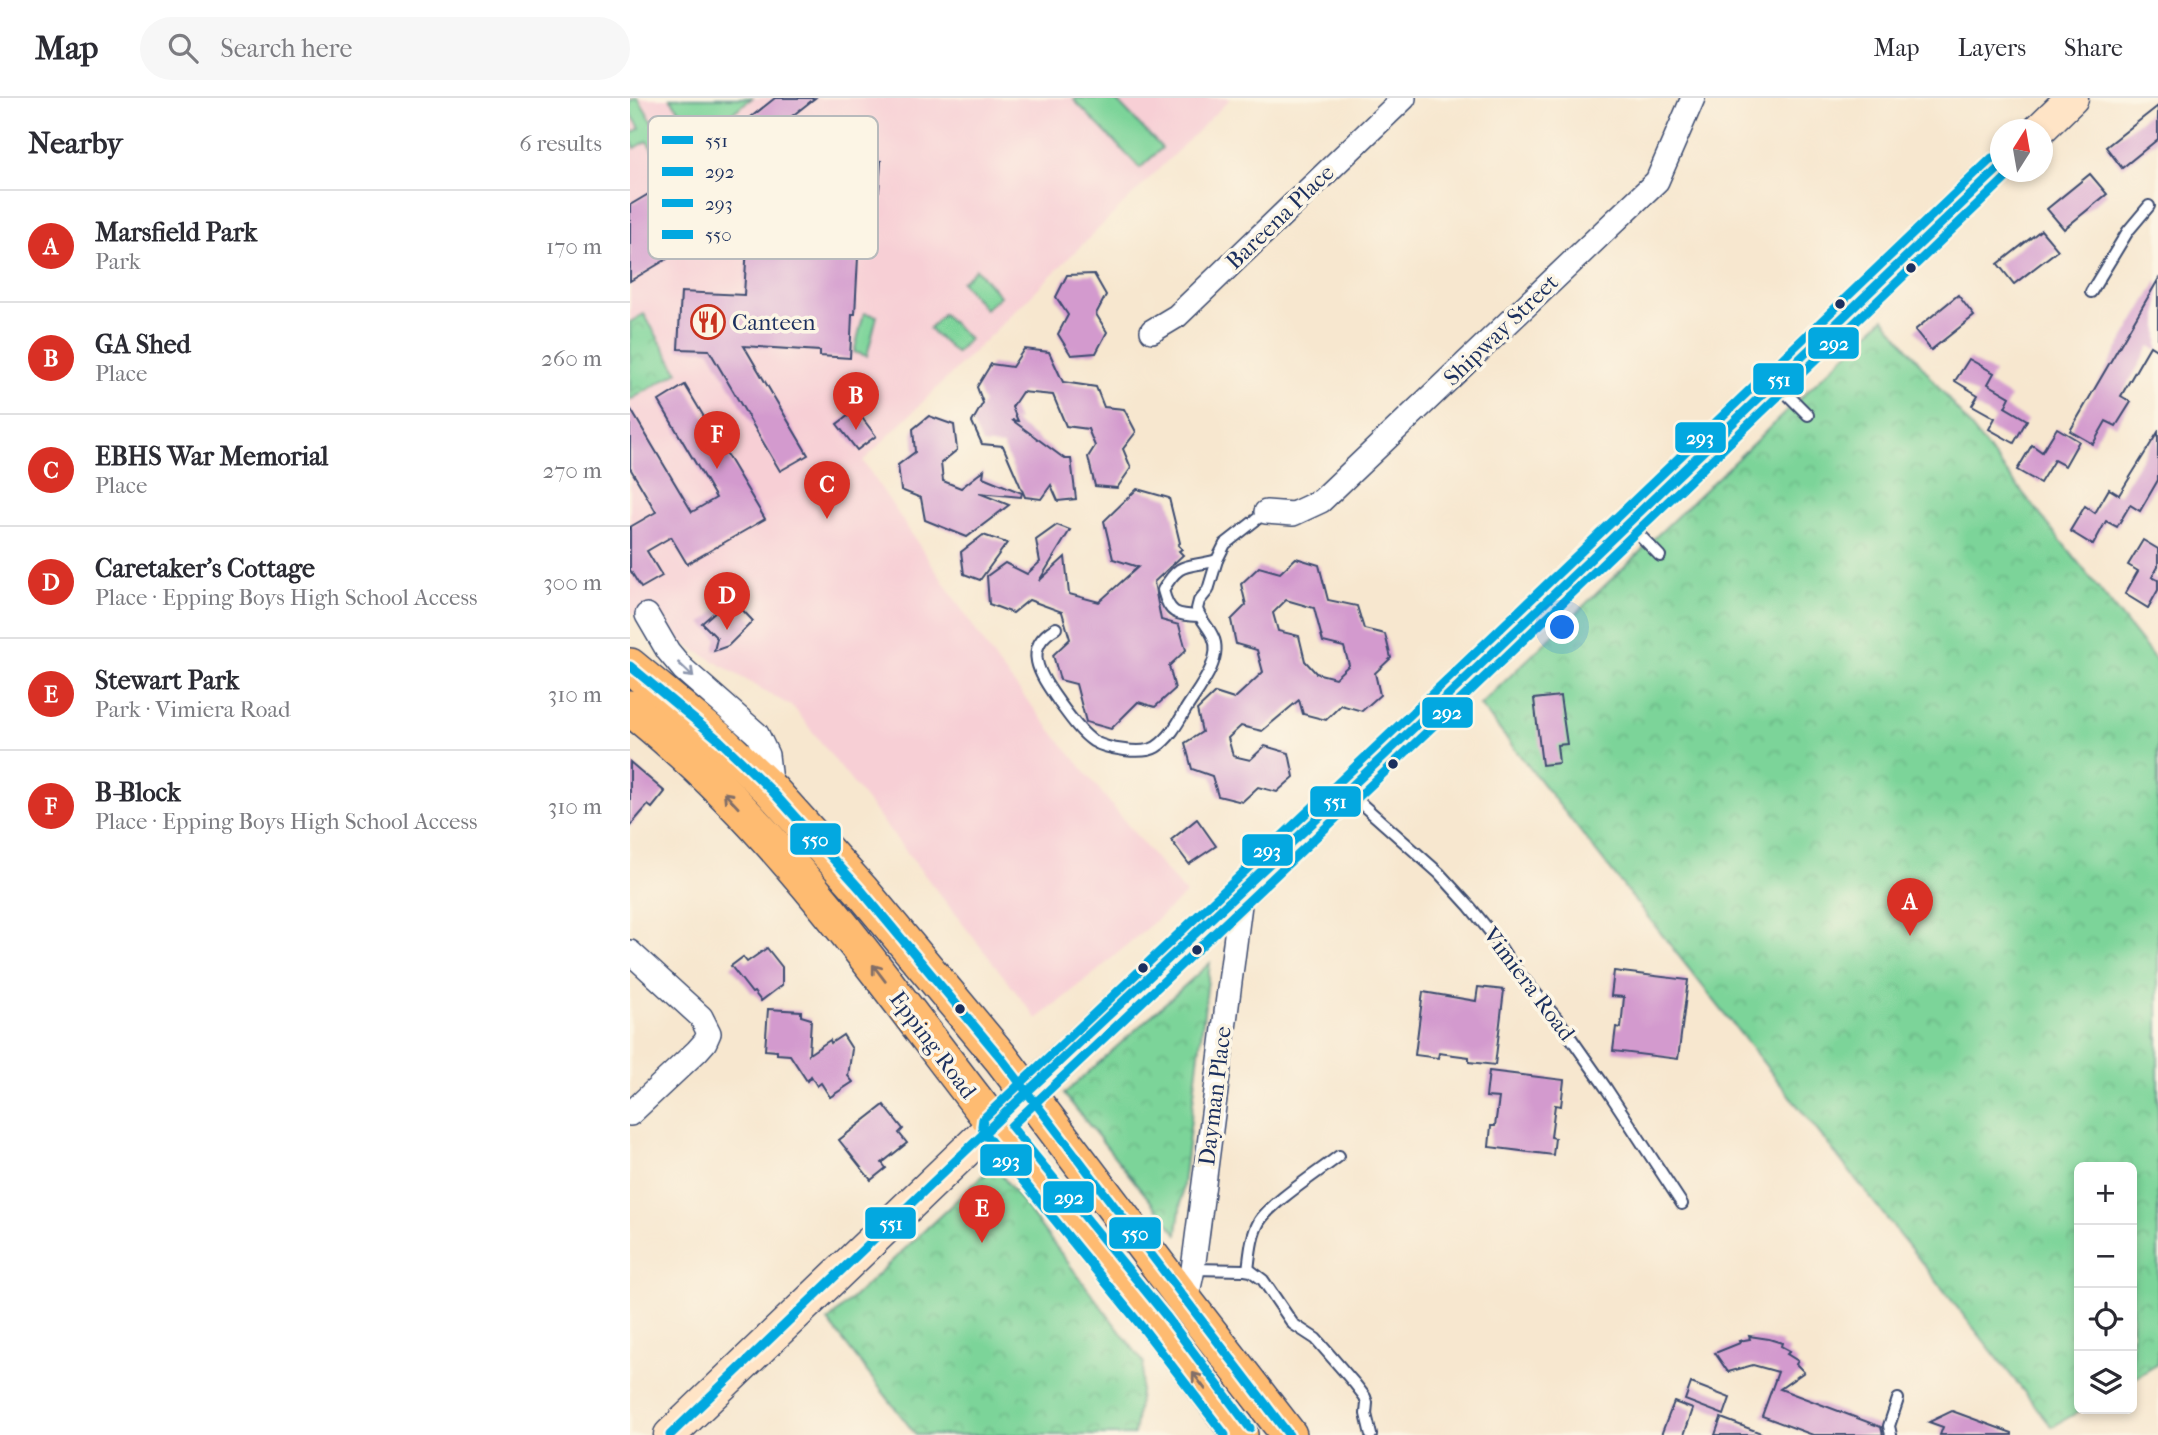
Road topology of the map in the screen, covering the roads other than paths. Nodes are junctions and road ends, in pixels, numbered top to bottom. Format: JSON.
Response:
{"nodes":[{"id":1,"x":1404,"y":98,"type":"edge"},
{"id":2,"x":1693,"y":98,"type":"edge"},
{"id":3,"x":2072,"y":98,"type":"edge"},
{"id":4,"x":2050,"y":119,"type":"edge"},
{"id":5,"x":1990,"y":177,"type":"edge"},
{"id":6,"x":2149,"y":206,"type":"dead end"},
{"id":7,"x":2091,"y":292,"type":"dead end"},
{"id":8,"x":1152,"y":331,"type":"dead end"},
{"id":9,"x":1775,"y":382,"type":"junction"},
{"id":10,"x":1808,"y":415,"type":"dead end"},
{"id":11,"x":1266,"y":512,"type":"joint"},
{"id":12,"x":1628,"y":523,"type":"junction"},
{"id":13,"x":1660,"y":556,"type":"dead end"},
{"id":14,"x":1217,"y":560,"type":"junction"},
{"id":15,"x":647,"y":615,"type":"dead end"},
{"id":16,"x":1199,"y":617,"type":"junction"},
{"id":17,"x":1056,"y":628,"type":"dead end"},
{"id":18,"x":630,"y":666,"type":"edge"},
{"id":19,"x":630,"y":708,"type":"edge"},
{"id":20,"x":771,"y":790,"type":"junction"},
{"id":21,"x":1346,"y":790,"type":"junction"},
{"id":22,"x":1242,"y":889,"type":"junction"},
{"id":23,"x":630,"y":952,"type":"edge"},
{"id":24,"x":1027,"y":1093,"type":"junction"},
{"id":25,"x":630,"y":1114,"type":"edge"},
{"id":26,"x":994,"y":1125,"type":"junction"},
{"id":27,"x":1339,"y":1156,"type":"dead end"},
{"id":28,"x":1682,"y":1203,"type":"dead end"},
{"id":29,"x":1193,"y":1269,"type":"junction"},
{"id":30,"x":1248,"y":1270,"type":"junction"},
{"id":31,"x":1186,"y":1303,"type":"junction"},
{"id":32,"x":1898,"y":1399,"type":"dead end"},
{"id":33,"x":670,"y":1435,"type":"edge"},
{"id":34,"x":1240,"y":1435,"type":"edge"},
{"id":35,"x":1289,"y":1435,"type":"edge"},
{"id":36,"x":1371,"y":1435,"type":"edge"},
{"id":37,"x":1891,"y":1435,"type":"edge"}],
"edges":[{"from":1,"to":8,"type":"street","name":"Bareena Place"},
{"from":2,"to":11,"type":"street","name":"Shipway Street"},
{"from":3,"to":4,"type":"street"},
{"from":5,"to":9,"type":"street"},
{"from":6,"to":7,"type":"lane"},
{"from":9,"to":10,"type":"lane"},
{"from":9,"to":12,"type":"street"},
{"from":11,"to":14,"type":"lane"},
{"from":12,"to":13,"type":"lane"},
{"from":12,"to":21,"type":"street"},
{"from":14,"to":16,"type":"lane"},
{"from":14,"to":16,"type":"lane"},
{"from":15,"to":20,"type":"street","one_way":true},
{"from":16,"to":17,"type":"lane"},
{"from":18,"to":20,"type":"main road","name":"Epping Road"},
{"from":26,"to":19,"type":"main road","name":"Epping Road","one_way":true},
{"from":20,"to":24,"type":"main road","name":"Epping Road"},
{"from":21,"to":22,"type":"street"},
{"from":21,"to":28,"type":"lane","name":"Vimiera Road"},
{"from":22,"to":24,"type":"street"},
{"from":22,"to":29,"type":"street","name":"Dayman Place"},
{"from":23,"to":25,"type":"street"},
{"from":24,"to":26,"type":"street"},
{"from":24,"to":31,"type":"main road","name":"Epping Road"},
{"from":26,"to":33,"type":"street"},
{"from":34,"to":26,"type":"main road","name":"Epping Road","one_way":true},
{"from":27,"to":30,"type":"lane"},
{"from":29,"to":30,"type":"lane"},
{"from":29,"to":31,"type":"street","name":"Dayman Place"},
{"from":30,"to":36,"type":"lane"},
{"from":31,"to":35,"type":"main road","name":"Epping Road"},
{"from":32,"to":37,"type":"lane"}]}
